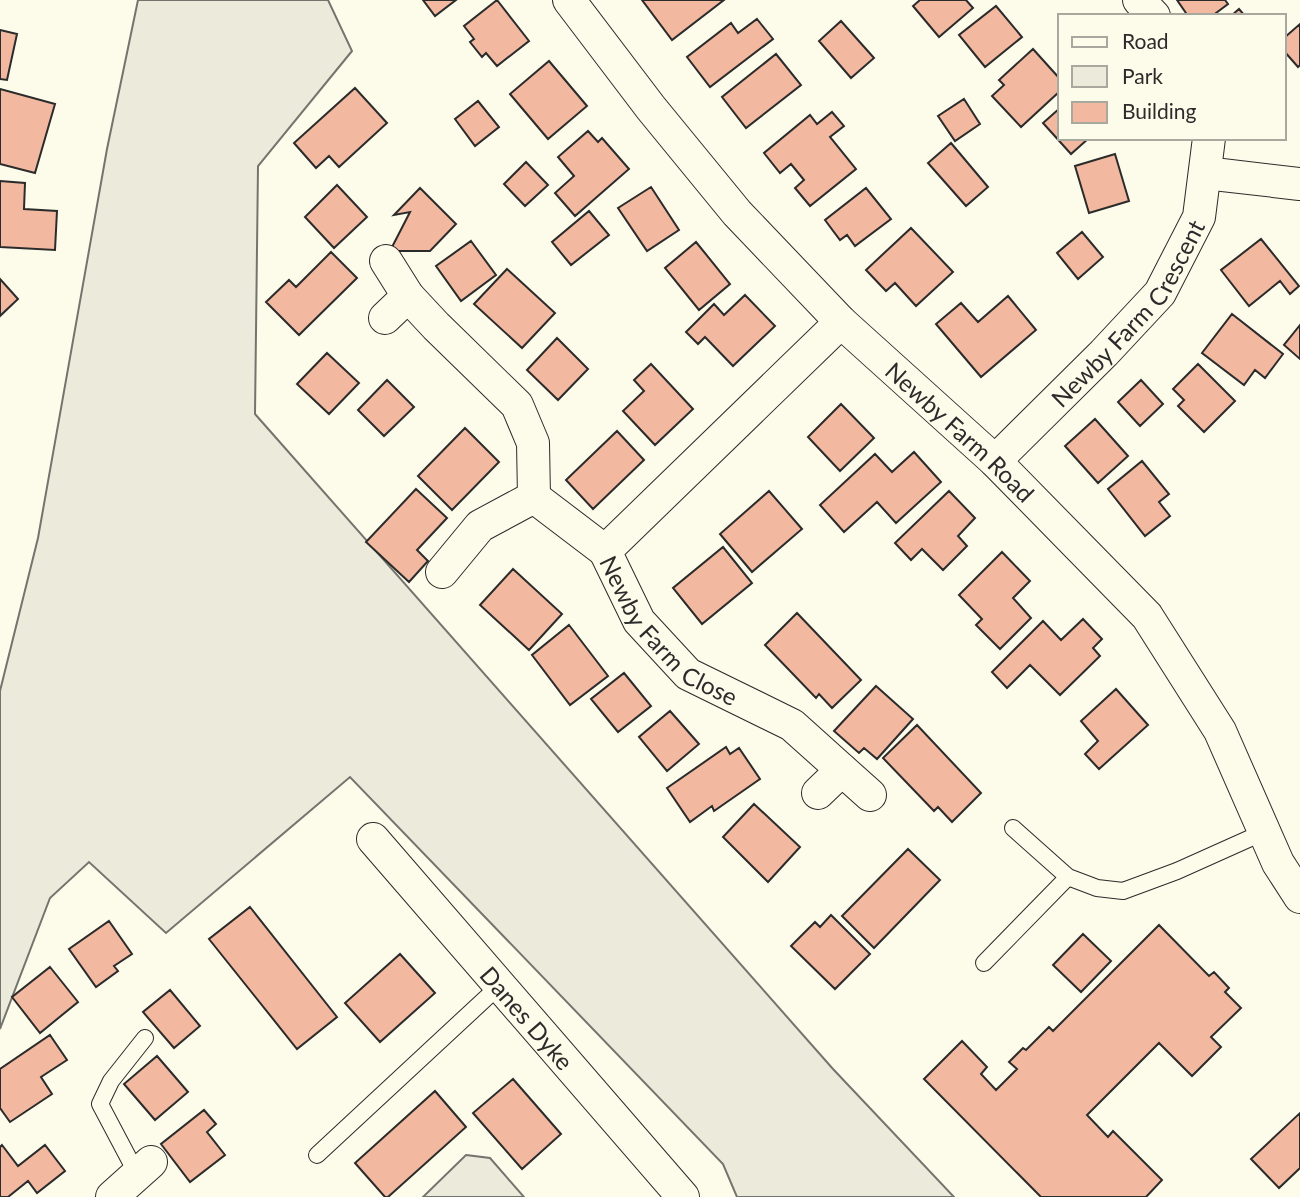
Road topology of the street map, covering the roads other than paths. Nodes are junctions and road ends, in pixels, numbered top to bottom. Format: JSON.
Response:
{"nodes":[{"id":1,"x":569,"y":0,"type":"edge"},
{"id":2,"x":1139,"y":0,"type":"edge"},
{"id":3,"x":1152,"y":14,"type":"edge"},
{"id":4,"x":1209,"y":140,"type":"edge"},
{"id":5,"x":1205,"y":173,"type":"junction"},
{"id":6,"x":1300,"y":184,"type":"edge"},
{"id":7,"x":386,"y":261,"type":"dead end"},
{"id":8,"x":408,"y":296,"type":"junction"},
{"id":9,"x":385,"y":318,"type":"dead end"},
{"id":10,"x":841,"y":321,"type":"junction"},
{"id":11,"x":995,"y":461,"type":"junction"},
{"id":12,"x":534,"y":497,"type":"junction"},
{"id":13,"x":605,"y":551,"type":"junction"},
{"id":14,"x":442,"y":572,"type":"dead end"},
{"id":15,"x":842,"y":770,"type":"junction"},
{"id":16,"x":818,"y":793,"type":"dead end"},
{"id":17,"x":870,"y":795,"type":"dead end"},
{"id":18,"x":1013,"y":828,"type":"dead end"},
{"id":19,"x":1264,"y":832,"type":"junction"},
{"id":20,"x":373,"y":839,"type":"dead end"},
{"id":21,"x":1068,"y":877,"type":"junction"},
{"id":22,"x":1300,"y":897,"type":"edge"},
{"id":23,"x":984,"y":962,"type":"dead end"},
{"id":24,"x":499,"y":986,"type":"junction"},
{"id":25,"x":145,"y":1038,"type":"dead end"},
{"id":26,"x":317,"y":1155,"type":"dead end"},
{"id":27,"x":144,"y":1168,"type":"joint"},
{"id":28,"x":112,"y":1197,"type":"edge"},
{"id":29,"x":683,"y":1197,"type":"edge"}],
"edges":[{"from":1,"to":10,"type":"street","name":"Newby Farm Road"},
{"from":2,"to":3,"type":"street"},
{"from":4,"to":5,"type":"street","name":"Newby Farm Crescent"},
{"from":5,"to":6,"type":"street"},
{"from":5,"to":11,"type":"street","name":"Newby Farm Crescent"},
{"from":7,"to":8,"type":"street"},
{"from":8,"to":9,"type":"street"},
{"from":8,"to":12,"type":"street"},
{"from":10,"to":11,"type":"street","name":"Newby Farm Road"},
{"from":10,"to":13,"type":"street","name":"Newby Farm Close"},
{"from":11,"to":19,"type":"street","name":"Newby Farm Road"},
{"from":12,"to":13,"type":"street"},
{"from":12,"to":14,"type":"street"},
{"from":13,"to":15,"type":"street","name":"Newby Farm Close"},
{"from":15,"to":16,"type":"street"},
{"from":15,"to":17,"type":"street","name":"Newby Farm Close"},
{"from":18,"to":21,"type":"lane"},
{"from":19,"to":21,"type":"lane"},
{"from":19,"to":22,"type":"street","name":"Newby Farm Road"},
{"from":20,"to":24,"type":"street","name":"Danes Dyke"},
{"from":21,"to":23,"type":"lane"},
{"from":24,"to":26,"type":"lane"},
{"from":24,"to":29,"type":"street","name":"Danes Dyke"},
{"from":25,"to":27,"type":"lane"},
{"from":27,"to":28,"type":"street"}]}
